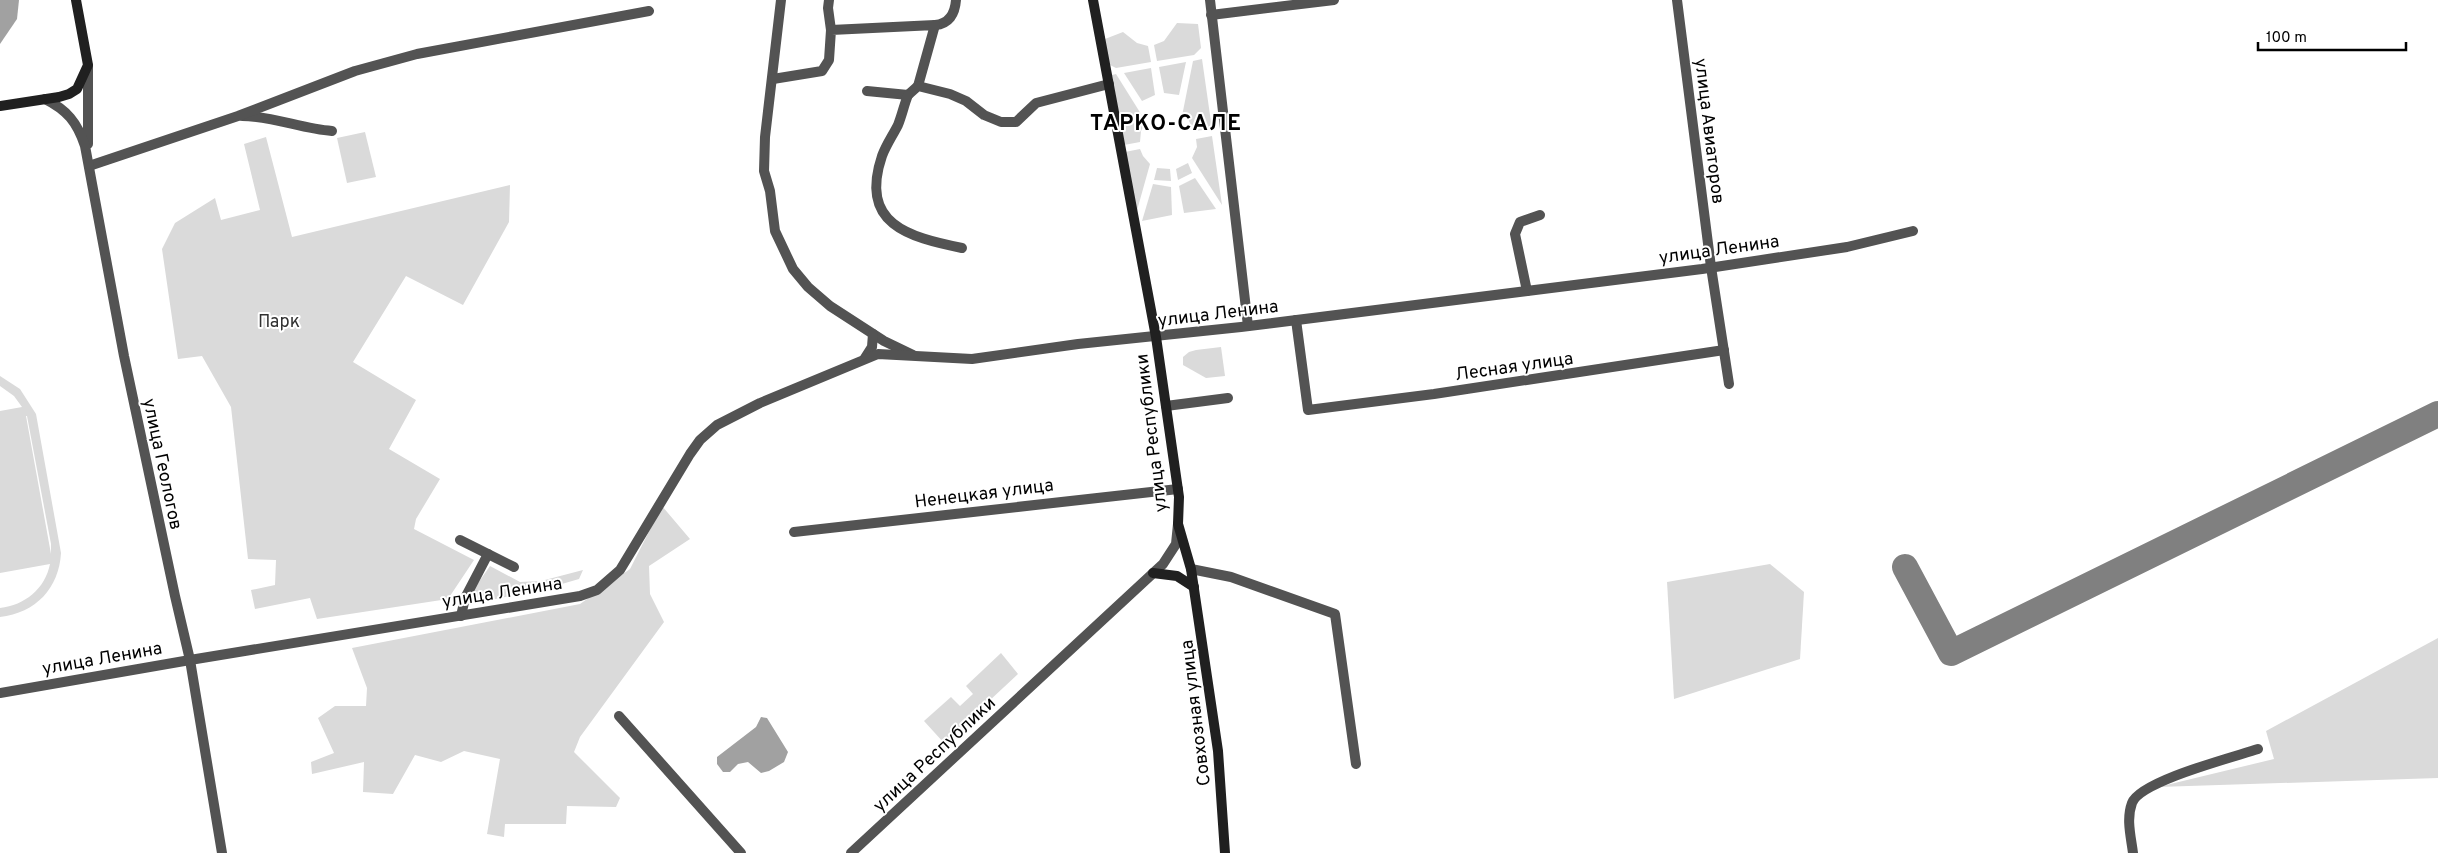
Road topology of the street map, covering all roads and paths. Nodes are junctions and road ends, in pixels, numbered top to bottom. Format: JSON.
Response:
{"nodes":[{"id":1,"x":76,"y":0,"type":"edge"},
{"id":2,"x":781,"y":0,"type":"edge"},
{"id":3,"x":829,"y":0,"type":"edge"},
{"id":4,"x":956,"y":0,"type":"edge"},
{"id":5,"x":1093,"y":0,"type":"edge"},
{"id":6,"x":1210,"y":0,"type":"edge"},
{"id":7,"x":1334,"y":0,"type":"edge"},
{"id":8,"x":1677,"y":0,"type":"edge"},
{"id":9,"x":649,"y":11,"type":"dead end"},
{"id":10,"x":1211,"y":15,"type":"junction"},
{"id":11,"x":935,"y":25,"type":"junction"},
{"id":12,"x":831,"y":30,"type":"junction"},
{"id":13,"x":88,"y":65,"type":"junction"},
{"id":14,"x":773,"y":79,"type":"junction"},
{"id":15,"x":1109,"y":84,"type":"junction"},
{"id":16,"x":918,"y":86,"type":"junction"},
{"id":17,"x":867,"y":91,"type":"dead end"},
{"id":18,"x":908,"y":95,"type":"junction"},
{"id":19,"x":45,"y":99,"type":"junction"},
{"id":20,"x":0,"y":106,"type":"edge"},
{"id":21,"x":238,"y":116,"type":"junction"},
{"id":22,"x":332,"y":131,"type":"dead end"},
{"id":23,"x":89,"y":163,"type":"junction"},
{"id":24,"x":1540,"y":215,"type":"dead end"},
{"id":25,"x":1913,"y":231,"type":"dead end"},
{"id":26,"x":962,"y":248,"type":"dead end"},
{"id":27,"x":1711,"y":267,"type":"junction"},
{"id":28,"x":1527,"y":291,"type":"junction"},
{"id":29,"x":1296,"y":320,"type":"junction"},
{"id":30,"x":1248,"y":326,"type":"junction"},
{"id":31,"x":873,"y":334,"type":"junction"},
{"id":32,"x":1156,"y":337,"type":"junction"},
{"id":33,"x":1724,"y":350,"type":"junction"},
{"id":34,"x":912,"y":355,"type":"junction"},
{"id":35,"x":865,"y":358,"type":"junction"},
{"id":36,"x":1729,"y":384,"type":"dead end"},
{"id":37,"x":1228,"y":398,"type":"dead end"},
{"id":38,"x":1166,"y":406,"type":"junction"},
{"id":39,"x":1178,"y":489,"type":"junction"},
{"id":40,"x":1178,"y":524,"type":"junction"},
{"id":41,"x":794,"y":532,"type":"dead end"},
{"id":42,"x":460,"y":540,"type":"dead end"},
{"id":43,"x":488,"y":554,"type":"junction"},
{"id":44,"x":514,"y":567,"type":"dead end"},
{"id":45,"x":1191,"y":569,"type":"junction"},
{"id":46,"x":1153,"y":573,"type":"junction"},
{"id":47,"x":1194,"y":587,"type":"junction"},
{"id":48,"x":461,"y":616,"type":"junction"},
{"id":49,"x":190,"y":660,"type":"junction"},
{"id":50,"x":0,"y":693,"type":"edge"},
{"id":51,"x":619,"y":716,"type":"dead end"},
{"id":52,"x":2258,"y":749,"type":"dead end"},
{"id":53,"x":1356,"y":764,"type":"dead end"},
{"id":54,"x":222,"y":853,"type":"edge"},
{"id":55,"x":741,"y":853,"type":"edge"},
{"id":56,"x":851,"y":853,"type":"edge"},
{"id":57,"x":1225,"y":853,"type":"edge"},
{"id":58,"x":2133,"y":853,"type":"edge"}],
"edges":[{"from":1,"to":13,"type":"main road"},
{"from":2,"to":14,"type":"street","name":"улица Ленина"},
{"from":3,"to":12,"type":"street"},
{"from":4,"to":11,"type":"street"},
{"from":5,"to":15,"type":"main road","name":"улица Республики"},
{"from":6,"to":10,"type":"street"},
{"from":7,"to":10,"type":"street"},
{"from":8,"to":27,"type":"street","name":"улица Авиаторов"},
{"from":9,"to":21,"type":"street"},
{"from":10,"to":30,"type":"street"},
{"from":11,"to":12,"type":"street"},
{"from":11,"to":16,"type":"street"},
{"from":12,"to":14,"type":"street"},
{"from":13,"to":19,"type":"main road"},
{"from":13,"to":23,"type":"street"},
{"from":14,"to":31,"type":"street","name":"улица Ленина"},
{"from":15,"to":16,"type":"street"},
{"from":15,"to":32,"type":"main road","name":"улица Республики"},
{"from":16,"to":18,"type":"street"},
{"from":17,"to":18,"type":"street"},
{"from":18,"to":26,"type":"street"},
{"from":19,"to":20,"type":"main road"},
{"from":19,"to":23,"type":"street","name":"улица Геологов"},
{"from":21,"to":22,"type":"street"},
{"from":21,"to":23,"type":"street"},
{"from":23,"to":49,"type":"street","name":"улица Геологов"},
{"from":24,"to":28,"type":"street"},
{"from":25,"to":27,"type":"street","name":"улица Ленина"},
{"from":27,"to":28,"type":"street","name":"улица Ленина"},
{"from":27,"to":33,"type":"street","name":"улица Авиаторов"},
{"from":28,"to":29,"type":"street","name":"улица Ленина"},
{"from":29,"to":30,"type":"street","name":"улица Ленина"},
{"from":29,"to":33,"type":"street","name":"Лесная улица"},
{"from":30,"to":32,"type":"street","name":"улица Ленина"},
{"from":31,"to":34,"type":"street","name":"улица Ленина"},
{"from":31,"to":35,"type":"street"},
{"from":32,"to":34,"type":"street","name":"улица Ленина"},
{"from":32,"to":38,"type":"main road","name":"улица Республики"},
{"from":33,"to":36,"type":"street","name":"улица Авиаторов"},
{"from":34,"to":35,"type":"street","name":"улица Ленина"},
{"from":35,"to":48,"type":"street","name":"улица Ленина"},
{"from":37,"to":38,"type":"street"},
{"from":38,"to":39,"type":"main road","name":"улица Республики"},
{"from":39,"to":40,"type":"main road","name":"улица Республики"},
{"from":39,"to":41,"type":"street","name":"Ненецкая улица"},
{"from":40,"to":45,"type":"main road","name":"Совхозная улица"},
{"from":40,"to":46,"type":"street","name":"улица Республики"},
{"from":42,"to":43,"type":"street"},
{"from":43,"to":44,"type":"street"},
{"from":43,"to":48,"type":"street"},
{"from":45,"to":47,"type":"main road","name":"Совхозная улица"},
{"from":45,"to":53,"type":"street"},
{"from":46,"to":47,"type":"main road"},
{"from":46,"to":56,"type":"street","name":"улица Республики"},
{"from":47,"to":57,"type":"main road","name":"Совхозная улица"},
{"from":48,"to":49,"type":"street","name":"улица Ленина"},
{"from":49,"to":50,"type":"street","name":"улица Ленина"},
{"from":49,"to":54,"type":"street","name":"улица Геологов"},
{"from":51,"to":55,"type":"street"},
{"from":52,"to":58,"type":"street"}]}
